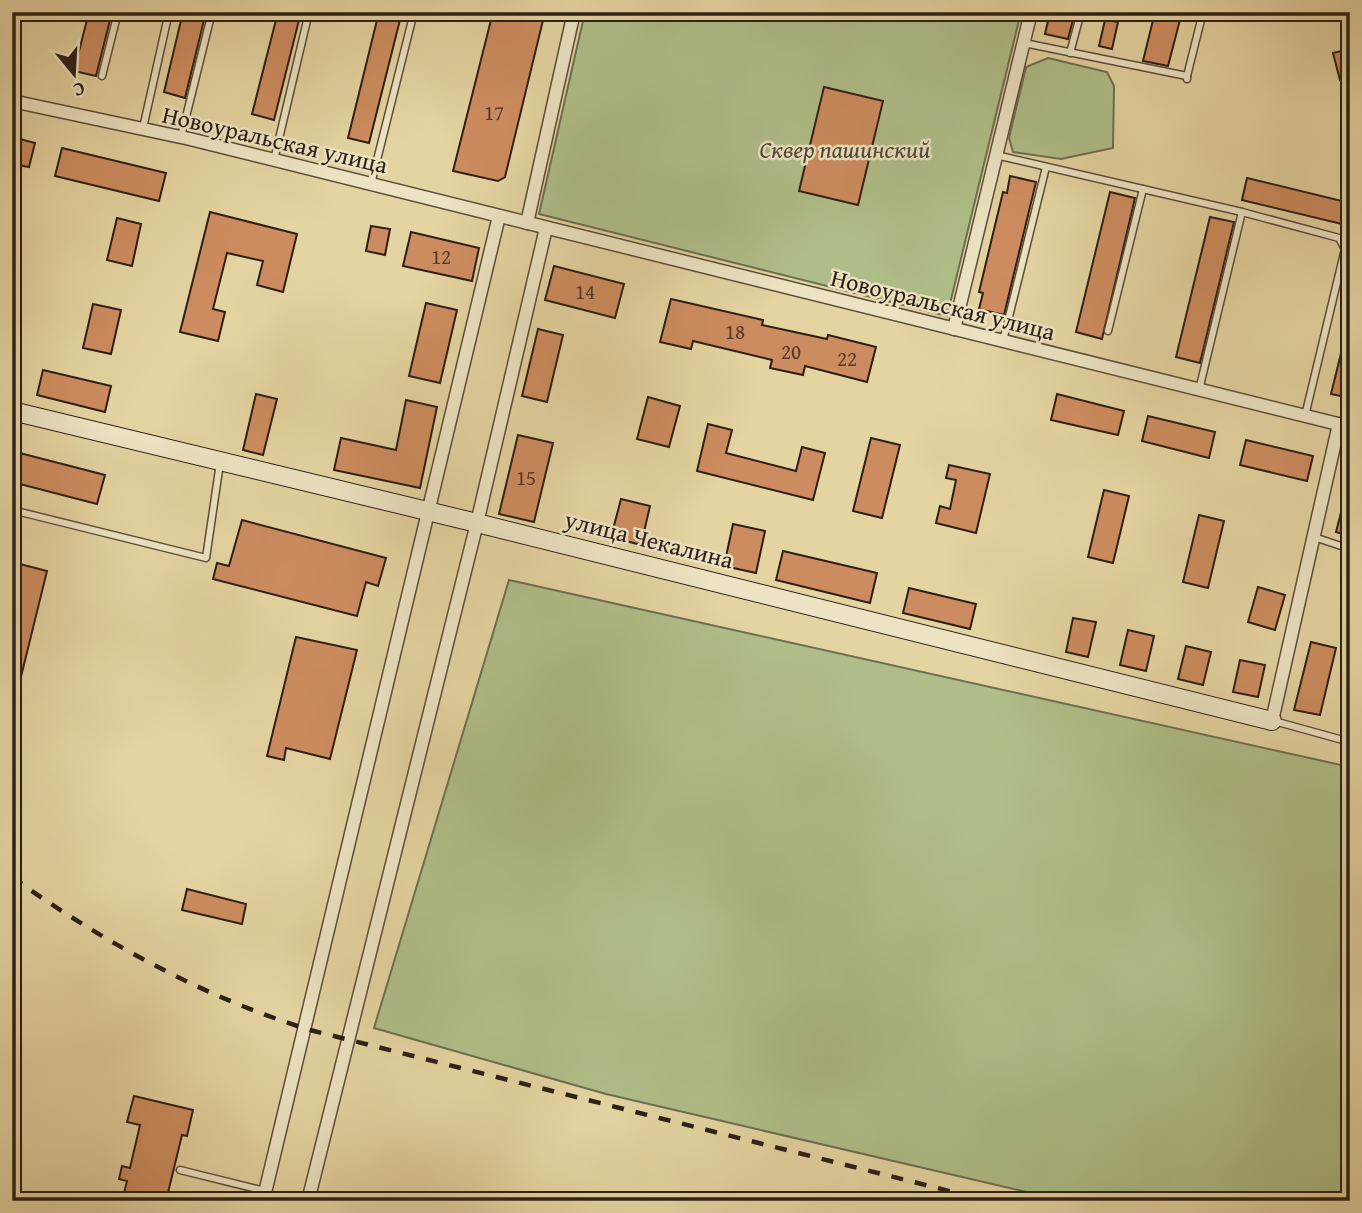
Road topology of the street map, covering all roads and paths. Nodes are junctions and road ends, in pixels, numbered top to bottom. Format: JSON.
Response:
{"nodes":[{"id":1,"x":16,"y":12,"type":"edge"},
{"id":2,"x":117,"y":12,"type":"edge"},
{"id":3,"x":169,"y":12,"type":"edge"},
{"id":4,"x":212,"y":12,"type":"edge"},
{"id":5,"x":309,"y":12,"type":"edge"},
{"id":6,"x":414,"y":12,"type":"edge"},
{"id":7,"x":574,"y":12,"type":"edge"},
{"id":8,"x":1031,"y":12,"type":"edge"},
{"id":9,"x":1081,"y":12,"type":"edge"},
{"id":10,"x":1203,"y":12,"type":"edge"},
{"id":11,"x":12,"y":28,"type":"edge"},
{"id":12,"x":1024,"y":43,"type":"junction"},
{"id":13,"x":1070,"y":53,"type":"junction"},
{"id":14,"x":102,"y":76,"type":"dead end"},
{"id":15,"x":12,"y":101,"type":"edge"},
{"id":16,"x":143,"y":130,"type":"junction"},
{"id":17,"x":181,"y":137,"type":"junction"},
{"id":18,"x":996,"y":155,"type":"junction"},
{"id":19,"x":274,"y":160,"type":"junction"},
{"id":20,"x":1046,"y":167,"type":"junction"},
{"id":21,"x":371,"y":184,"type":"junction"},
{"id":22,"x":1143,"y":189,"type":"junction"},
{"id":23,"x":1242,"y":212,"type":"junction"},
{"id":24,"x":499,"y":216,"type":"junction"},
{"id":25,"x":527,"y":223,"type":"junction"},
{"id":26,"x":546,"y":228,"type":"junction"},
{"id":27,"x":954,"y":329,"type":"junction"},
{"id":28,"x":1108,"y":331,"type":"dead end"},
{"id":29,"x":1003,"y":341,"type":"junction"},
{"id":30,"x":1199,"y":390,"type":"junction"},
{"id":31,"x":12,"y":411,"type":"edge"},
{"id":32,"x":1305,"y":416,"type":"junction"},
{"id":33,"x":1344,"y":426,"type":"edge"},
{"id":34,"x":220,"y":461,"type":"junction"},
{"id":35,"x":12,"y":510,"type":"edge"},
{"id":36,"x":428,"y":511,"type":"junction"},
{"id":37,"x":477,"y":523,"type":"junction"},
{"id":38,"x":1314,"y":537,"type":"junction"},
{"id":39,"x":1350,"y":549,"type":"edge"},
{"id":40,"x":1272,"y":721,"type":"junction"},
{"id":41,"x":1350,"y":742,"type":"edge"},
{"id":42,"x":180,"y":1170,"type":"dead end"},
{"id":43,"x":264,"y":1196,"type":"edge"},
{"id":44,"x":308,"y":1201,"type":"edge"}],
"edges":[{"from":1,"to":11,"type":"lane"},
{"from":2,"to":14,"type":"lane"},
{"from":3,"to":16,"type":"lane"},
{"from":4,"to":17,"type":"lane"},
{"from":5,"to":19,"type":"lane"},
{"from":6,"to":21,"type":"lane"},
{"from":7,"to":25,"type":"street"},
{"from":8,"to":12,"type":"street"},
{"from":9,"to":13,"type":"lane"},
{"from":10,"to":13,"type":"lane"},
{"from":12,"to":13,"type":"lane"},
{"from":12,"to":18,"type":"street"},
{"from":15,"to":16,"type":"street","name":"Новоуральская улица"},
{"from":16,"to":17,"type":"street","name":"Новоуральская улица"},
{"from":17,"to":19,"type":"street","name":"Новоуральская улица"},
{"from":18,"to":20,"type":"lane"},
{"from":18,"to":27,"type":"street"},
{"from":19,"to":21,"type":"street","name":"Новоуральская улица"},
{"from":20,"to":22,"type":"lane"},
{"from":20,"to":29,"type":"lane"},
{"from":21,"to":24,"type":"street","name":"Новоуральская улица"},
{"from":22,"to":23,"type":"lane"},
{"from":22,"to":28,"type":"lane"},
{"from":23,"to":30,"type":"lane"},
{"from":23,"to":32,"type":"lane"},
{"from":24,"to":25,"type":"street","name":"Новоуральская улица"},
{"from":24,"to":36,"type":"street"},
{"from":25,"to":26,"type":"street","name":"Новоуральская улица"},
{"from":26,"to":27,"type":"street","name":"Новоуральская улица"},
{"from":26,"to":37,"type":"street"},
{"from":27,"to":29,"type":"street","name":"Новоуральская улица"},
{"from":29,"to":30,"type":"street","name":"Новоуральская улица"},
{"from":30,"to":32,"type":"street","name":"Новоуральская улица"},
{"from":31,"to":34,"type":"main road","name":"улица Чекалина"},
{"from":32,"to":33,"type":"street","name":"Новоуральская улица"},
{"from":33,"to":38,"type":"street"},
{"from":34,"to":35,"type":"lane"},
{"from":34,"to":36,"type":"main road","name":"улица Чекалина"},
{"from":36,"to":37,"type":"main road","name":"улица Чекалина"},
{"from":36,"to":43,"type":"street"},
{"from":37,"to":40,"type":"main road","name":"улица Чекалина"},
{"from":37,"to":44,"type":"street"},
{"from":38,"to":39,"type":"lane"},
{"from":38,"to":40,"type":"street"},
{"from":40,"to":41,"type":"lane"},
{"from":42,"to":43,"type":"lane"}]}
